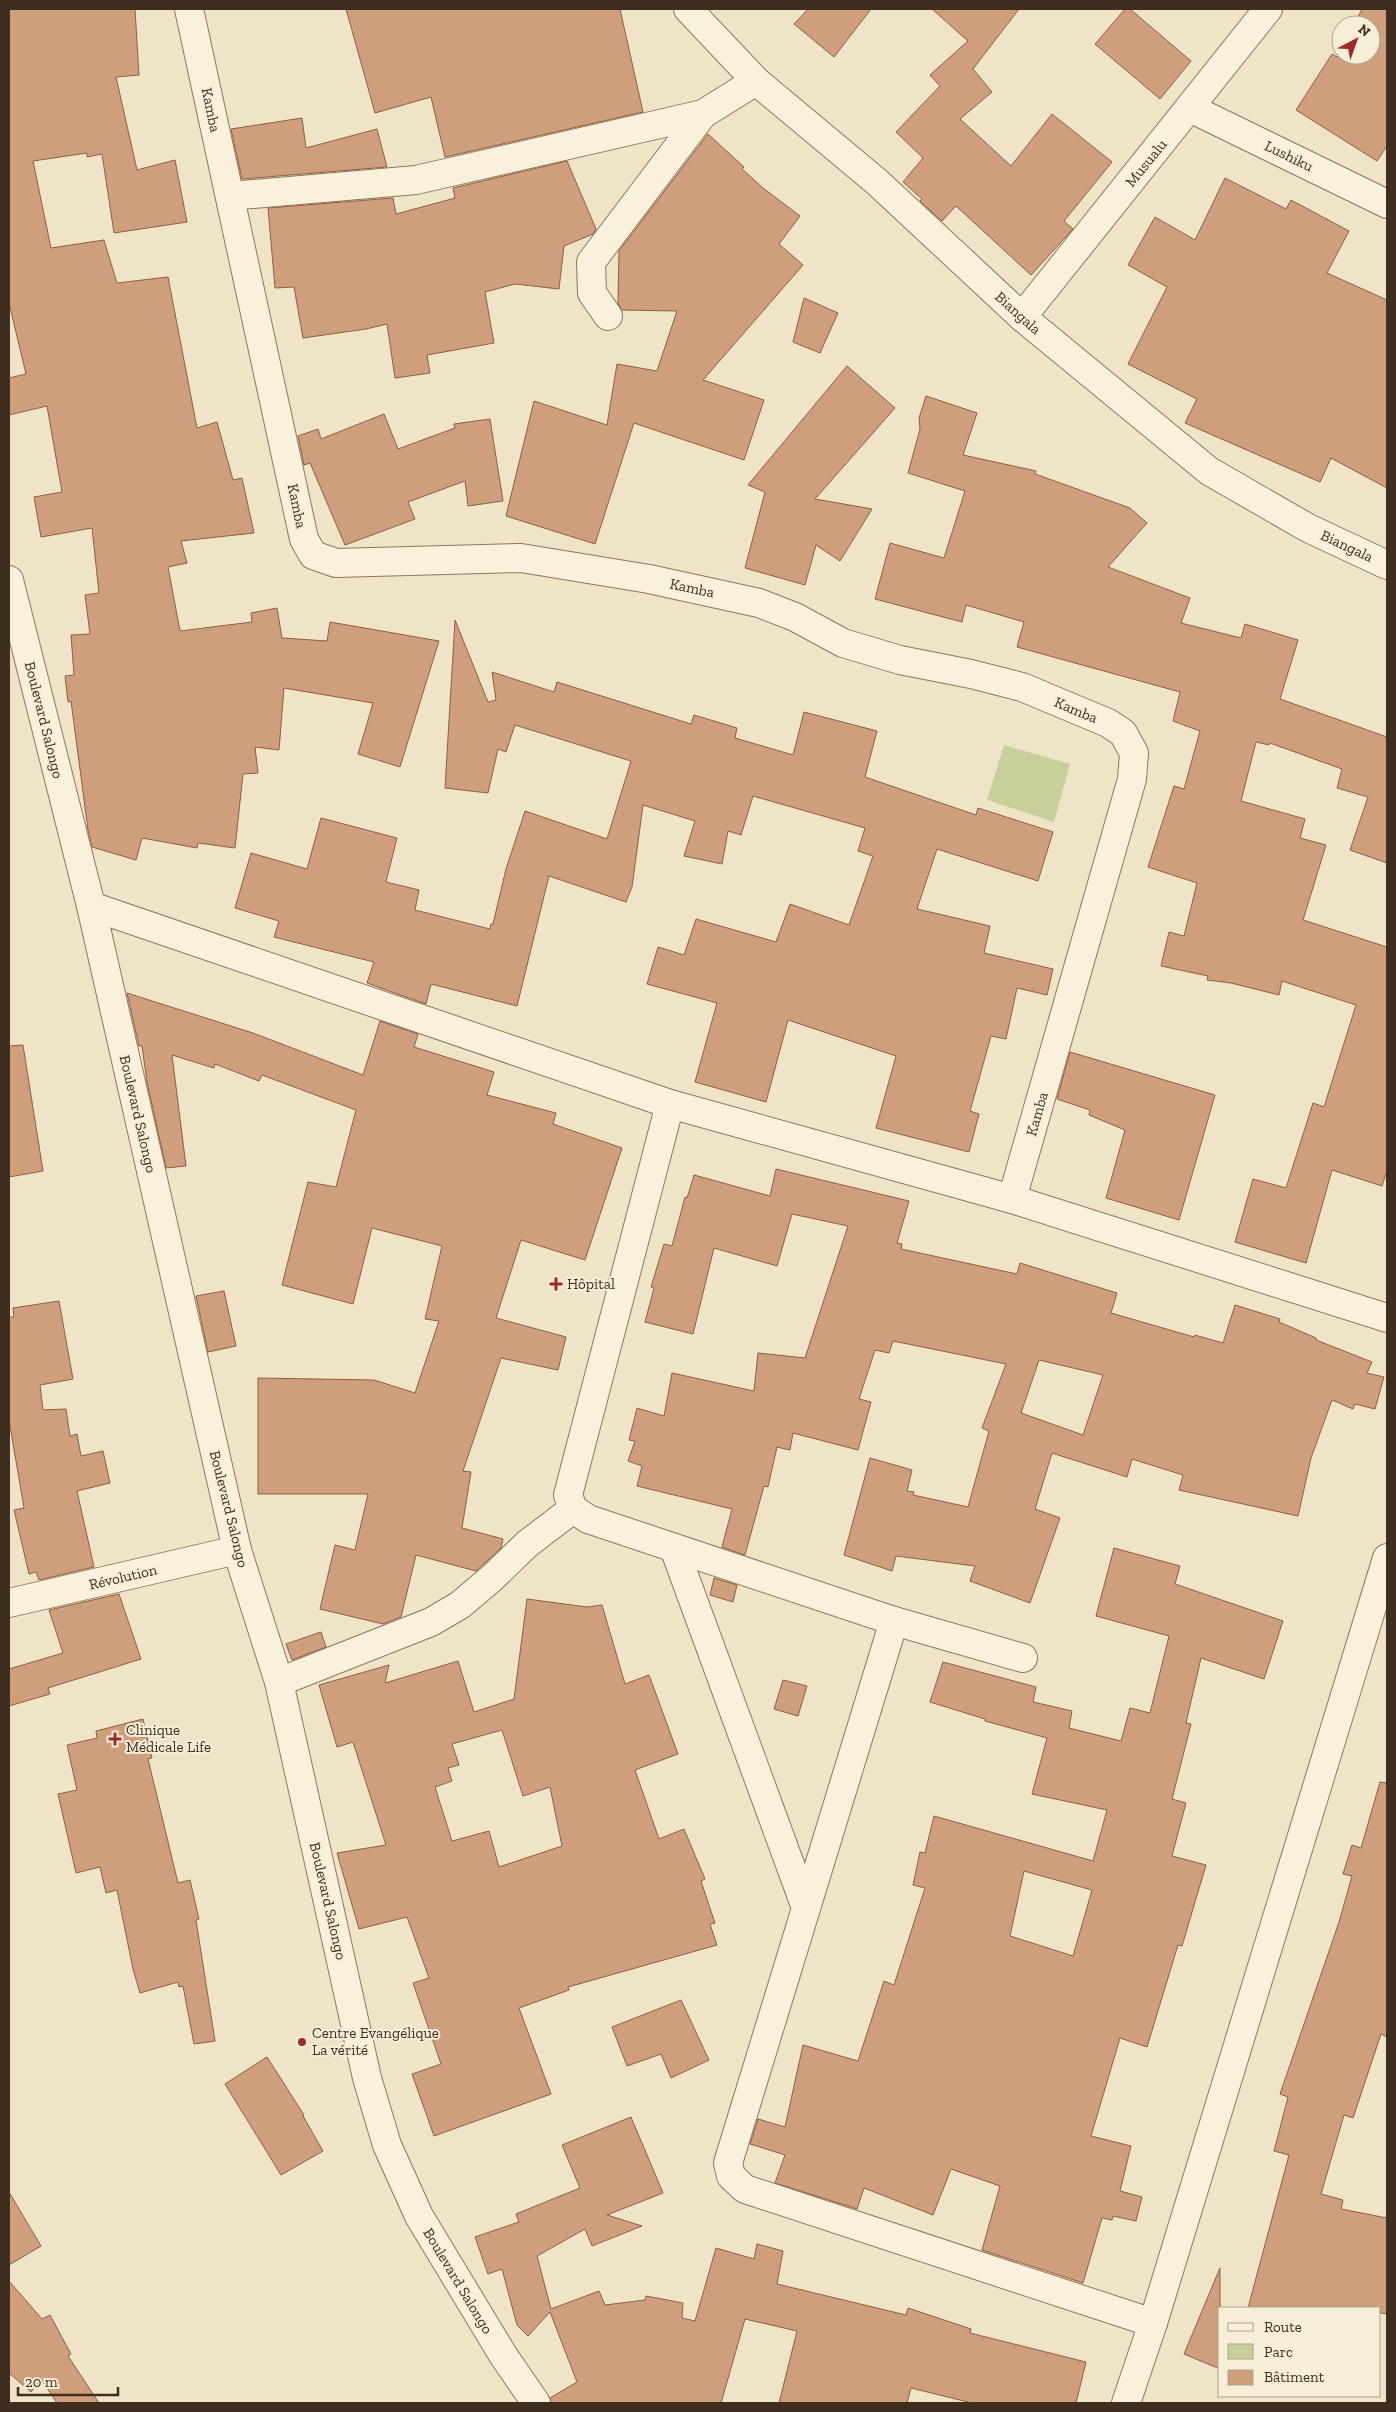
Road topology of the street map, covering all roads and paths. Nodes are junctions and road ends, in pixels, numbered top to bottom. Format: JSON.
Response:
{"nodes":[{"id":1,"x":189,"y":9,"type":"edge"},
{"id":2,"x":688,"y":9,"type":"edge"},
{"id":3,"x":1268,"y":9,"type":"edge"},
{"id":4,"x":756,"y":81,"type":"junction"},
{"id":5,"x":1190,"y":108,"type":"junction"},
{"id":6,"x":703,"y":114,"type":"junction"},
{"id":7,"x":230,"y":196,"type":"junction"},
{"id":8,"x":1387,"y":204,"type":"edge"},
{"id":9,"x":608,"y":316,"type":"dead end"},
{"id":10,"x":1022,"y":317,"type":"junction"},
{"id":11,"x":1387,"y":565,"type":"edge"},
{"id":12,"x":9,"y":580,"type":"edge"},
{"id":13,"x":91,"y":906,"type":"junction"},
{"id":14,"x":670,"y":1104,"type":"junction"},
{"id":15,"x":1012,"y":1200,"type":"junction"},
{"id":16,"x":1387,"y":1318,"type":"edge"},
{"id":17,"x":573,"y":1509,"type":"junction"},
{"id":18,"x":674,"y":1548,"type":"junction"},
{"id":19,"x":238,"y":1550,"type":"junction"},
{"id":20,"x":1387,"y":1558,"type":"edge"},
{"id":21,"x":9,"y":1603,"type":"edge"},
{"id":22,"x":1380,"y":1609,"type":"edge"},
{"id":23,"x":894,"y":1621,"type":"junction"},
{"id":24,"x":1023,"y":1658,"type":"dead end"},
{"id":25,"x":279,"y":1682,"type":"junction"},
{"id":26,"x":806,"y":1908,"type":"junction"},
{"id":27,"x":1154,"y":2322,"type":"junction"},
{"id":28,"x":536,"y":2403,"type":"edge"},
{"id":29,"x":1126,"y":2403,"type":"edge"}],
"edges":[{"from":1,"to":7,"type":"street","name":"Kamba"},
{"from":2,"to":4,"type":"street","name":"Biangala"},
{"from":3,"to":5,"type":"street","name":"Musualu"},
{"from":4,"to":6,"type":"street"},
{"from":4,"to":10,"type":"street","name":"Biangala"},
{"from":5,"to":8,"type":"street","name":"Lushiku"},
{"from":5,"to":10,"type":"street","name":"Musualu"},
{"from":6,"to":7,"type":"street"},
{"from":6,"to":9,"type":"street"},
{"from":7,"to":15,"type":"street","name":"Kamba"},
{"from":10,"to":11,"type":"street","name":"Biangala"},
{"from":12,"to":13,"type":"street","name":"Boulevard Salongo"},
{"from":13,"to":14,"type":"street"},
{"from":13,"to":19,"type":"street","name":"Boulevard Salongo"},
{"from":14,"to":15,"type":"street"},
{"from":14,"to":17,"type":"street"},
{"from":15,"to":16,"type":"street"},
{"from":17,"to":18,"type":"street"},
{"from":17,"to":25,"type":"street"},
{"from":18,"to":23,"type":"street"},
{"from":18,"to":26,"type":"street"},
{"from":19,"to":21,"type":"street","name":"Révolution"},
{"from":19,"to":25,"type":"street","name":"Boulevard Salongo"},
{"from":20,"to":22,"type":"street"},
{"from":22,"to":27,"type":"street"},
{"from":23,"to":24,"type":"street"},
{"from":23,"to":26,"type":"street"},
{"from":25,"to":28,"type":"street","name":"Boulevard Salongo"},
{"from":26,"to":27,"type":"street"},
{"from":27,"to":29,"type":"street"}]}
